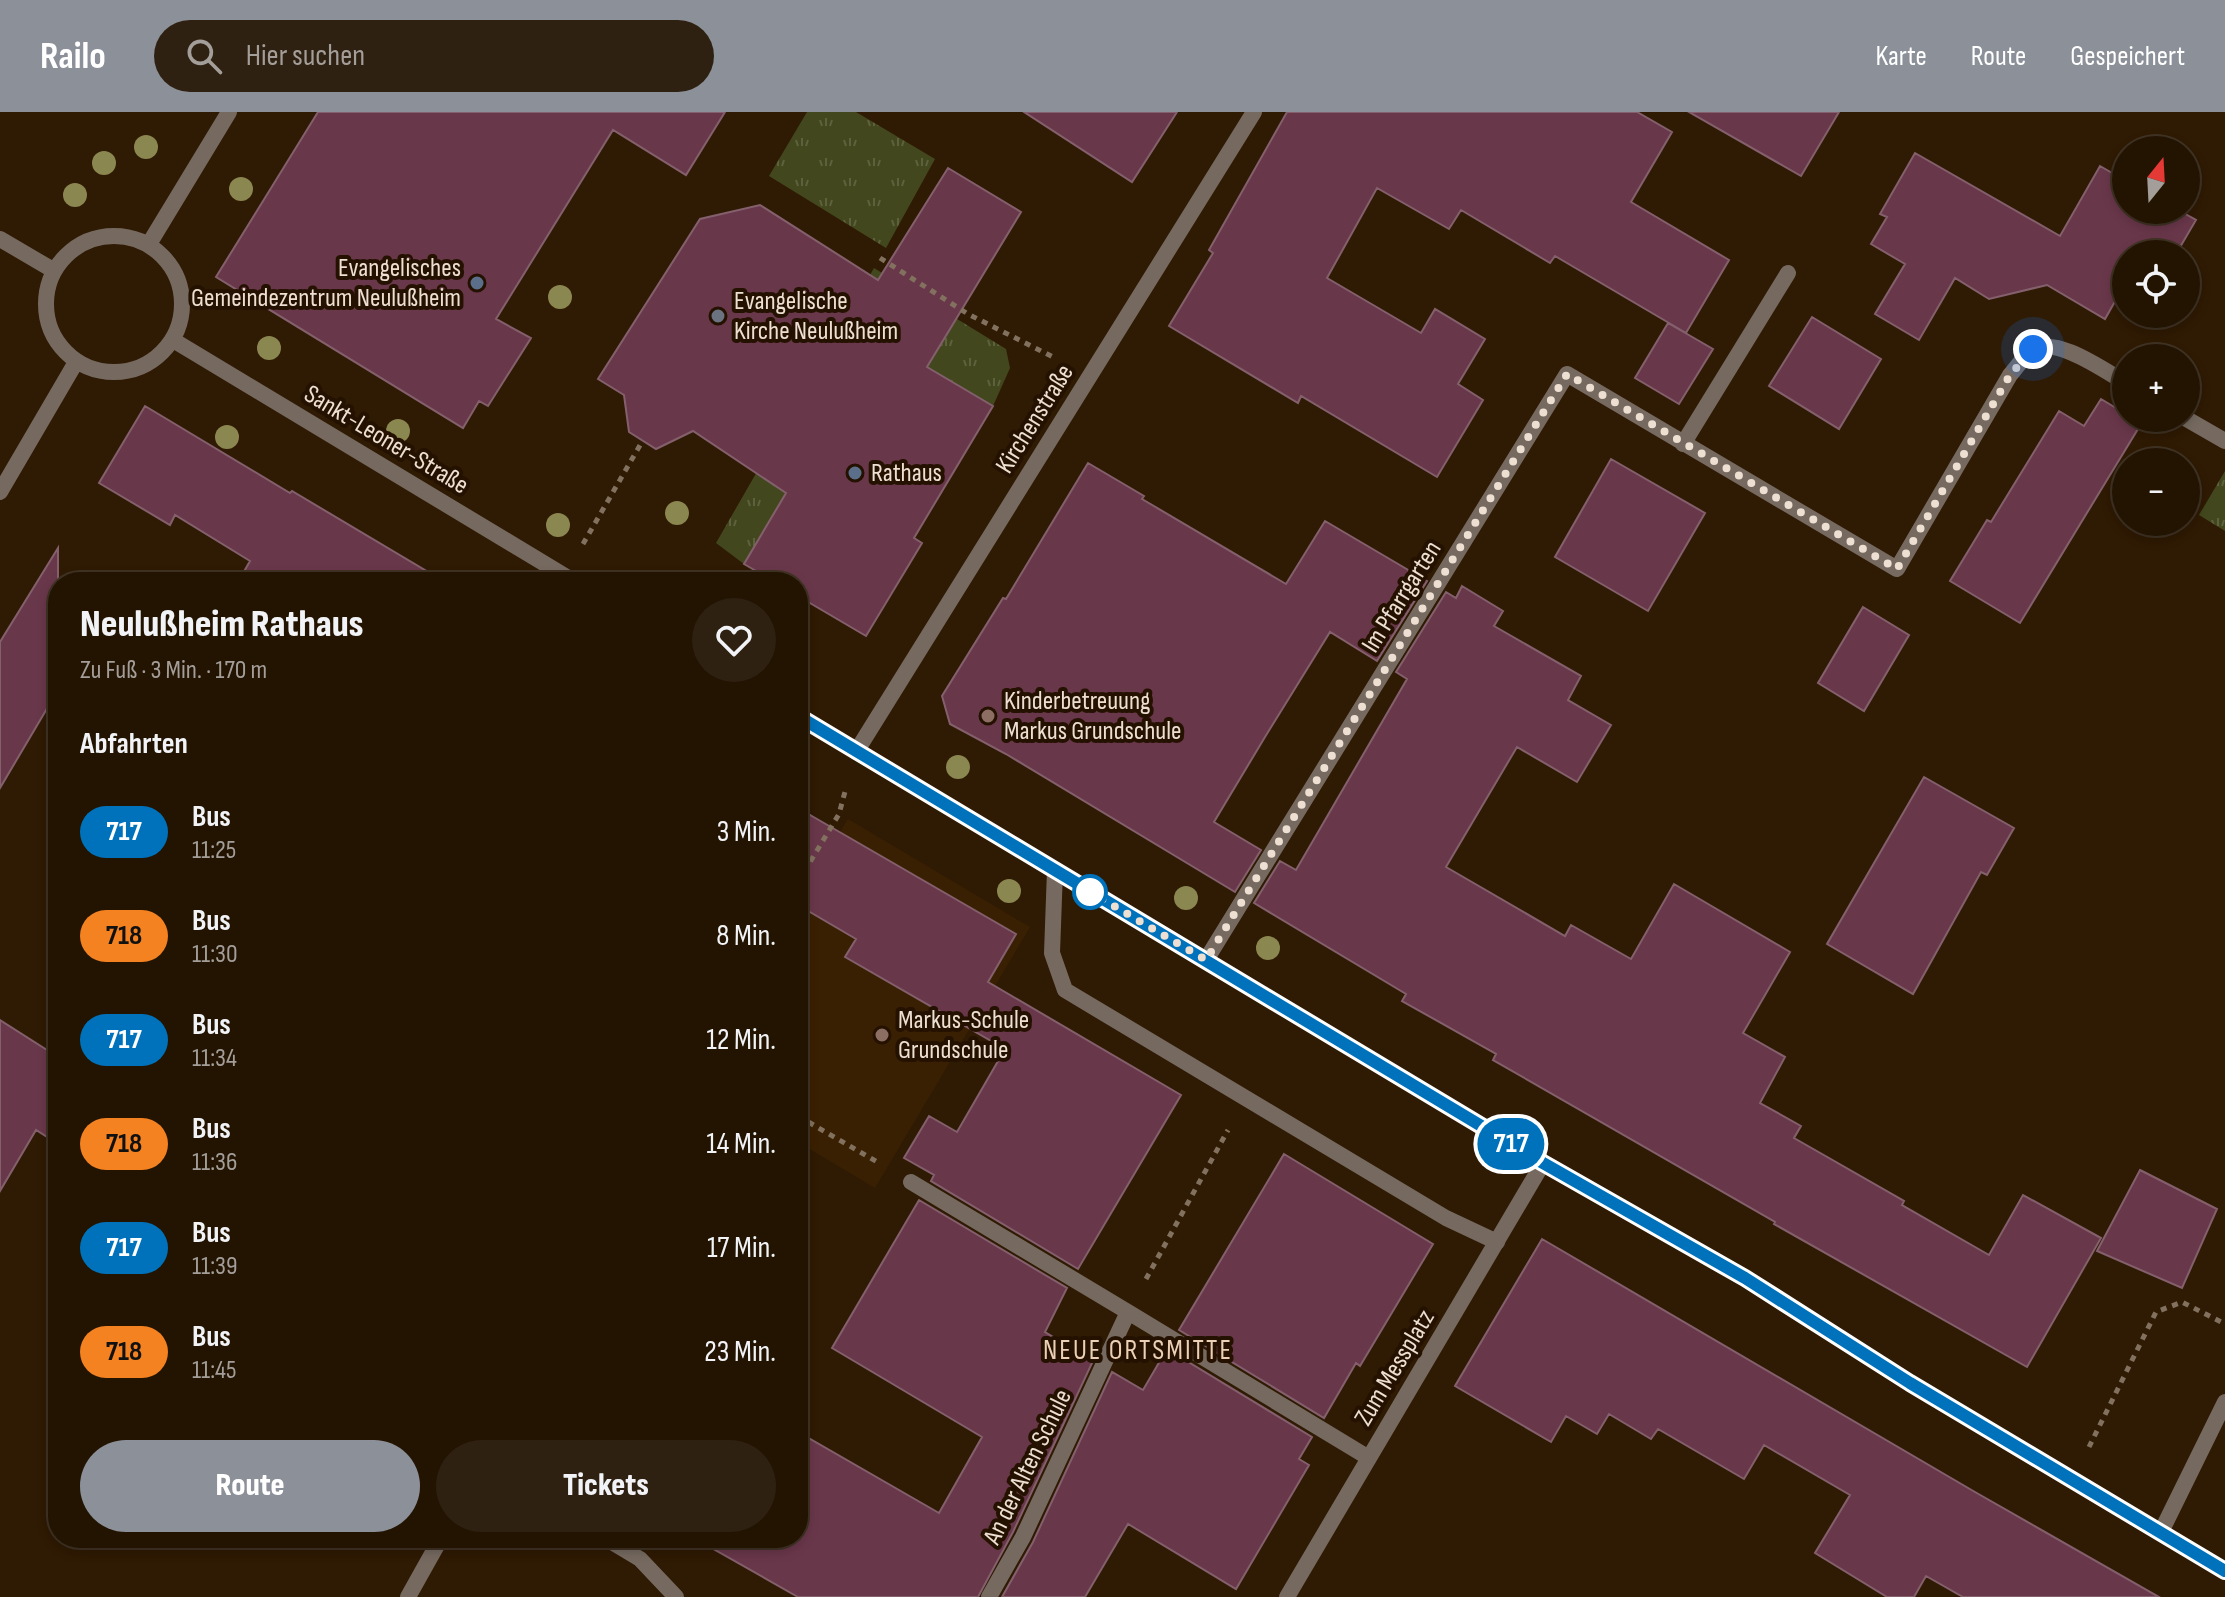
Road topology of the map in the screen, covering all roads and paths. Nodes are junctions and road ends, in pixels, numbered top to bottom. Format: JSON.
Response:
{"nodes":[{"id":1,"x":229,"y":112,"type":"edge"},
{"id":2,"x":1254,"y":112,"type":"edge"},
{"id":3,"x":0,"y":239,"type":"edge"},
{"id":4,"x":149,"y":244,"type":"junction"},
{"id":5,"x":880,"y":258,"type":"dead end"},
{"id":6,"x":53,"y":270,"type":"junction"},
{"id":7,"x":1788,"y":273,"type":"dead end"},
{"id":8,"x":173,"y":340,"type":"junction"},
{"id":9,"x":76,"y":362,"type":"junction"},
{"id":10,"x":2112,"y":375,"type":"edge"},
{"id":11,"x":1088,"y":379,"type":"junction"},
{"id":12,"x":2200,"y":427,"type":"edge"},
{"id":13,"x":643,"y":440,"type":"dead end"},
{"id":14,"x":2225,"y":441,"type":"edge"},
{"id":15,"x":1683,"y":444,"type":"junction"},
{"id":16,"x":0,"y":492,"type":"edge"},
{"id":17,"x":558,"y":572,"type":"edge"},
{"id":18,"x":574,"y":572,"type":"edge"},
{"id":19,"x":808,"y":722,"type":"edge"},
{"id":20,"x":856,"y":752,"type":"junction"},
{"id":21,"x":808,"y":865,"type":"edge"},
{"id":22,"x":1055,"y":870,"type":"junction"},
{"id":23,"x":1206,"y":960,"type":"junction"},
{"id":24,"x":1246,"y":1098,"type":"junction"},
{"id":25,"x":808,"y":1122,"type":"edge"},
{"id":26,"x":1543,"y":1163,"type":"junction"},
{"id":27,"x":911,"y":1182,"type":"joint"},
{"id":28,"x":1497,"y":1242,"type":"junction"},
{"id":29,"x":1128,"y":1312,"type":"junction"},
{"id":30,"x":2225,"y":1324,"type":"edge"},
{"id":31,"x":2225,"y":1402,"type":"edge"},
{"id":32,"x":1369,"y":1458,"type":"junction"},
{"id":33,"x":2072,"y":1480,"type":"junction"},
{"id":34,"x":2161,"y":1532,"type":"junction"},
{"id":35,"x":435,"y":1548,"type":"edge"},
{"id":36,"x":622,"y":1548,"type":"edge"},
{"id":37,"x":2225,"y":1571,"type":"edge"},
{"id":38,"x":408,"y":1597,"type":"edge"},
{"id":39,"x":676,"y":1597,"type":"edge"},
{"id":40,"x":989,"y":1597,"type":"edge"},
{"id":41,"x":1287,"y":1597,"type":"edge"}],
"edges":[{"from":1,"to":4,"type":"street"},
{"from":2,"to":11,"type":"street","name":"Kirchenstraße"},
{"from":3,"to":6,"type":"street"},
{"from":4,"to":6,"type":"street"},
{"from":4,"to":8,"type":"street"},
{"from":5,"to":11,"type":"path"},
{"from":6,"to":9,"type":"street"},
{"from":7,"to":15,"type":"street"},
{"from":8,"to":9,"type":"street"},
{"from":8,"to":17,"type":"street","name":"Sankt-Leoner-Straße"},
{"from":9,"to":16,"type":"street"},
{"from":10,"to":15,"type":"street","name":"Im Pfarrgarten"},
{"from":11,"to":20,"type":"street","name":"Kirchenstraße"},
{"from":12,"to":14,"type":"street"},
{"from":13,"to":18,"type":"path"},
{"from":15,"to":23,"type":"street","name":"Im Pfarrgarten"},
{"from":19,"to":20,"type":"street"},
{"from":20,"to":21,"type":"path"},
{"from":20,"to":22,"type":"street"},
{"from":22,"to":23,"type":"street"},
{"from":22,"to":24,"type":"street"},
{"from":23,"to":26,"type":"street"},
{"from":24,"to":28,"type":"street"},
{"from":24,"to":29,"type":"path"},
{"from":25,"to":27,"type":"path"},
{"from":26,"to":28,"type":"street","name":"Zum Messplatz"},
{"from":26,"to":33,"type":"street"},
{"from":27,"to":29,"type":"street"},
{"from":28,"to":32,"type":"street","name":"Zum Messplatz"},
{"from":29,"to":32,"type":"street"},
{"from":29,"to":40,"type":"street","name":"An der Alten Schule"},
{"from":30,"to":33,"type":"path"},
{"from":31,"to":34,"type":"street"},
{"from":32,"to":41,"type":"street","name":"Zum Messplatz"},
{"from":33,"to":34,"type":"street"},
{"from":34,"to":37,"type":"street"},
{"from":35,"to":38,"type":"street"},
{"from":36,"to":39,"type":"street"}]}
